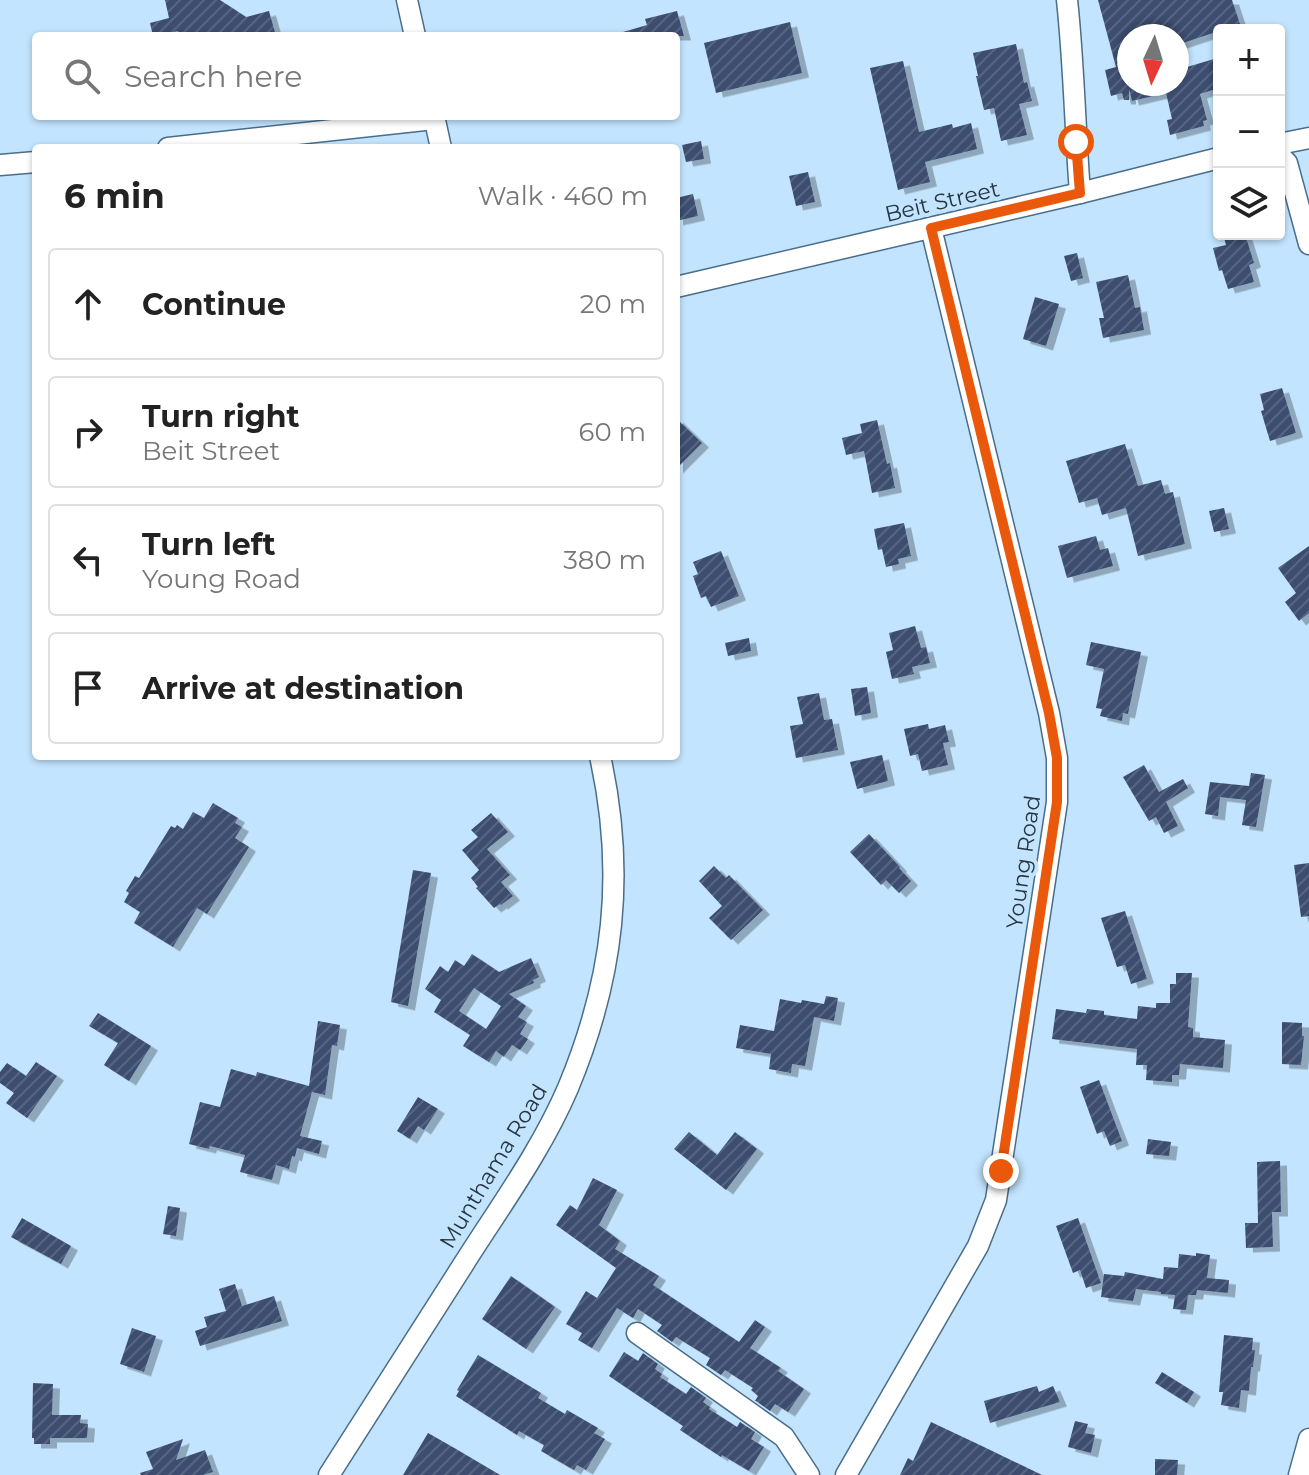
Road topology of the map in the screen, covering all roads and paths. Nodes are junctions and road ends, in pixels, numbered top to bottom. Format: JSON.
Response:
{"nodes":[{"id":1,"x":407,"y":0,"type":"edge"},
{"id":2,"x":1067,"y":0,"type":"edge"},
{"id":3,"x":414,"y":32,"type":"edge"},
{"id":4,"x":416,"y":120,"type":"edge"},
{"id":5,"x":434,"y":120,"type":"edge"},
{"id":6,"x":1309,"y":138,"type":"edge"},
{"id":7,"x":1285,"y":143,"type":"edge"},
{"id":8,"x":203,"y":144,"type":"edge"},
{"id":9,"x":440,"y":144,"type":"edge"},
{"id":10,"x":1213,"y":160,"type":"edge"},
{"id":11,"x":1285,"y":161,"type":"edge"},
{"id":12,"x":32,"y":162,"type":"edge"},
{"id":13,"x":0,"y":165,"type":"edge"},
{"id":14,"x":1080,"y":193,"type":"junction"},
{"id":15,"x":931,"y":228,"type":"junction"},
{"id":16,"x":1309,"y":244,"type":"edge"},
{"id":17,"x":680,"y":286,"type":"edge"},
{"id":18,"x":601,"y":760,"type":"edge"},
{"id":19,"x":637,"y":1333,"type":"dead end"},
{"id":20,"x":1309,"y":1439,"type":"edge"},
{"id":21,"x":329,"y":1475,"type":"edge"},
{"id":22,"x":809,"y":1475,"type":"edge"},
{"id":23,"x":846,"y":1475,"type":"edge"},
{"id":24,"x":1299,"y":1475,"type":"edge"}],
"edges":[{"from":1,"to":3,"type":"street"},
{"from":2,"to":14,"type":"street"},
{"from":4,"to":8,"type":"street"},
{"from":5,"to":9,"type":"street"},
{"from":6,"to":7,"type":"street"},
{"from":10,"to":14,"type":"street","name":"Beit Street"},
{"from":11,"to":16,"type":"street"},
{"from":12,"to":13,"type":"street"},
{"from":14,"to":15,"type":"street","name":"Beit Street"},
{"from":15,"to":17,"type":"street","name":"Beit Street"},
{"from":15,"to":23,"type":"street","name":"Young Road"},
{"from":18,"to":21,"type":"street","name":"Munthama Road"},
{"from":19,"to":22,"type":"street"},
{"from":20,"to":24,"type":"street"}]}
